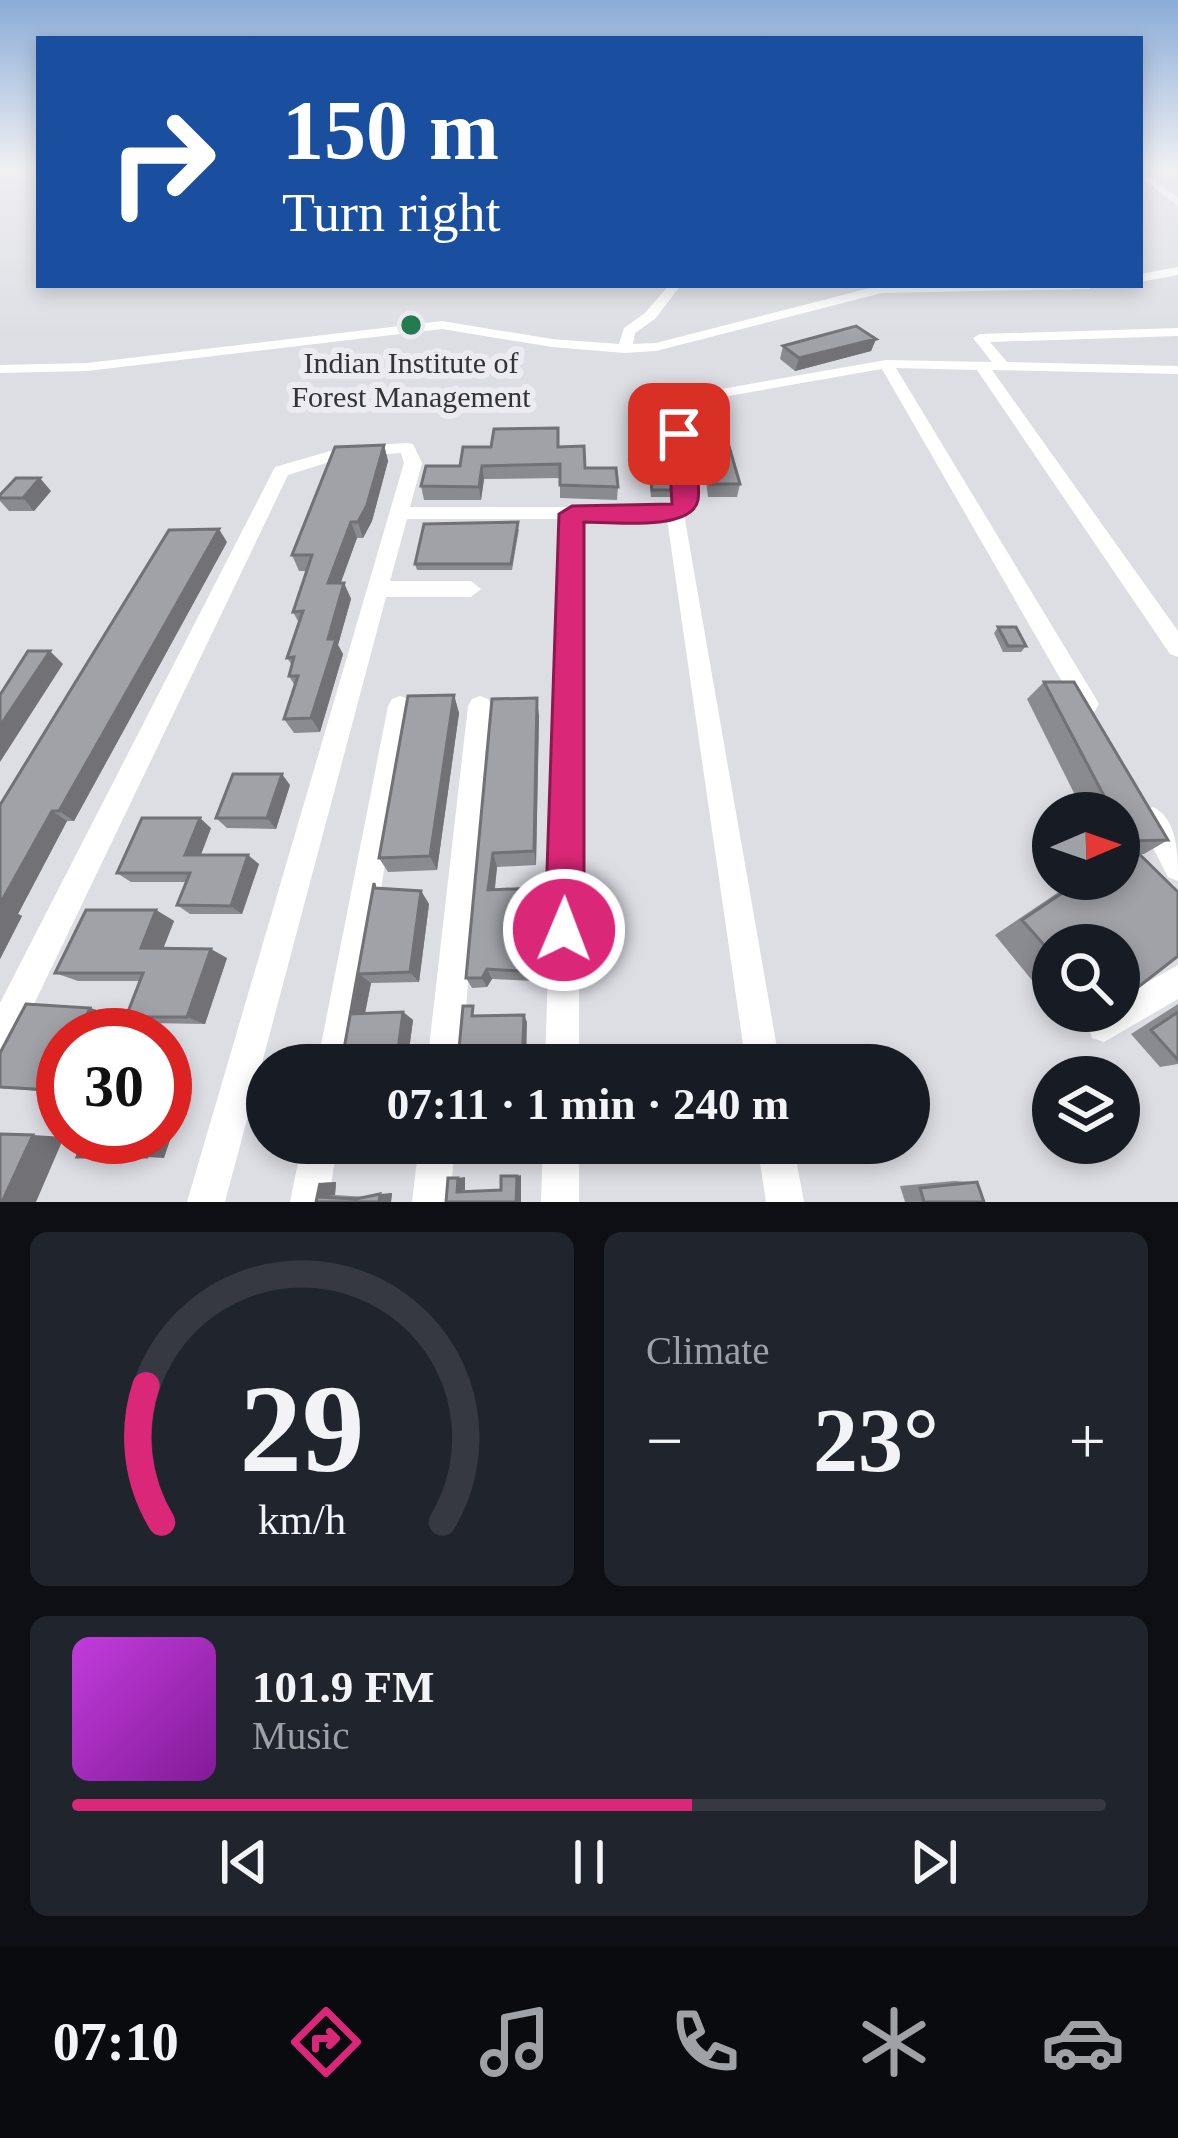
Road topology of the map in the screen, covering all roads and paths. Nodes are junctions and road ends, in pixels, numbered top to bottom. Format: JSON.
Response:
{"nodes":[{"id":1,"x":1178,"y":272,"type":"edge"},
{"id":2,"x":1143,"y":278,"type":"edge"},
{"id":3,"x":673,"y":288,"type":"edge"},
{"id":4,"x":876,"y":288,"type":"edge"},
{"id":5,"x":1178,"y":332,"type":"edge"},
{"id":6,"x":625,"y":349,"type":"junction"},
{"id":7,"x":886,"y":364,"type":"junction"},
{"id":8,"x":991,"y":364,"type":"junction"},
{"id":9,"x":0,"y":369,"type":"edge"},
{"id":10,"x":1178,"y":370,"type":"edge"},
{"id":11,"x":400,"y":513,"type":"junction"},
{"id":12,"x":675,"y":513,"type":"junction"},
{"id":13,"x":572,"y":514,"type":"junction"},
{"id":14,"x":378,"y":589,"type":"junction"},
{"id":15,"x":471,"y":589,"type":"dead end"},
{"id":16,"x":1178,"y":648,"type":"edge"},
{"id":17,"x":400,"y":706,"type":"dead end"},
{"id":18,"x":480,"y":706,"type":"dead end"},
{"id":19,"x":1097,"y":722,"type":"edge"},
{"id":20,"x":1142,"y":802,"type":"edge"},
{"id":21,"x":1178,"y":867,"type":"edge"},
{"id":22,"x":1178,"y":981,"type":"edge"},
{"id":23,"x":1140,"y":1004,"type":"edge"},
{"id":24,"x":5,"y":1018,"type":"edge"},
{"id":25,"x":338,"y":1044,"type":"edge"},
{"id":26,"x":446,"y":1044,"type":"edge"},
{"id":27,"x":562,"y":1044,"type":"edge"},
{"id":28,"x":760,"y":1044,"type":"edge"},
{"id":29,"x":316,"y":1164,"type":"edge"},
{"id":30,"x":435,"y":1164,"type":"edge"},
{"id":31,"x":561,"y":1164,"type":"edge"},
{"id":32,"x":778,"y":1164,"type":"edge"},
{"id":33,"x":206,"y":1202,"type":"edge"},
{"id":34,"x":309,"y":1202,"type":"edge"},
{"id":35,"x":431,"y":1202,"type":"edge"},
{"id":36,"x":560,"y":1202,"type":"edge"},
{"id":37,"x":784,"y":1202,"type":"edge"}],
"edges":[{"from":1,"to":2,"type":"street"},
{"from":3,"to":6,"type":"street"},
{"from":4,"to":6,"type":"street"},
{"from":5,"to":8,"type":"street"},
{"from":6,"to":9,"type":"street"},
{"from":7,"to":8,"type":"street"},
{"from":7,"to":12,"type":"street"},
{"from":7,"to":19,"type":"street"},
{"from":8,"to":10,"type":"street"},
{"from":8,"to":16,"type":"street"},
{"from":11,"to":13,"type":"street"},
{"from":11,"to":14,"type":"street"},
{"from":11,"to":24,"type":"street"},
{"from":12,"to":13,"type":"street"},
{"from":12,"to":28,"type":"street"},
{"from":13,"to":27,"type":"street"},
{"from":14,"to":15,"type":"street"},
{"from":14,"to":33,"type":"street"},
{"from":17,"to":25,"type":"street"},
{"from":18,"to":26,"type":"street"},
{"from":20,"to":21,"type":"street"},
{"from":22,"to":23,"type":"street"},
{"from":29,"to":34,"type":"street"},
{"from":30,"to":35,"type":"street"},
{"from":31,"to":36,"type":"street"},
{"from":32,"to":37,"type":"street"}]}
